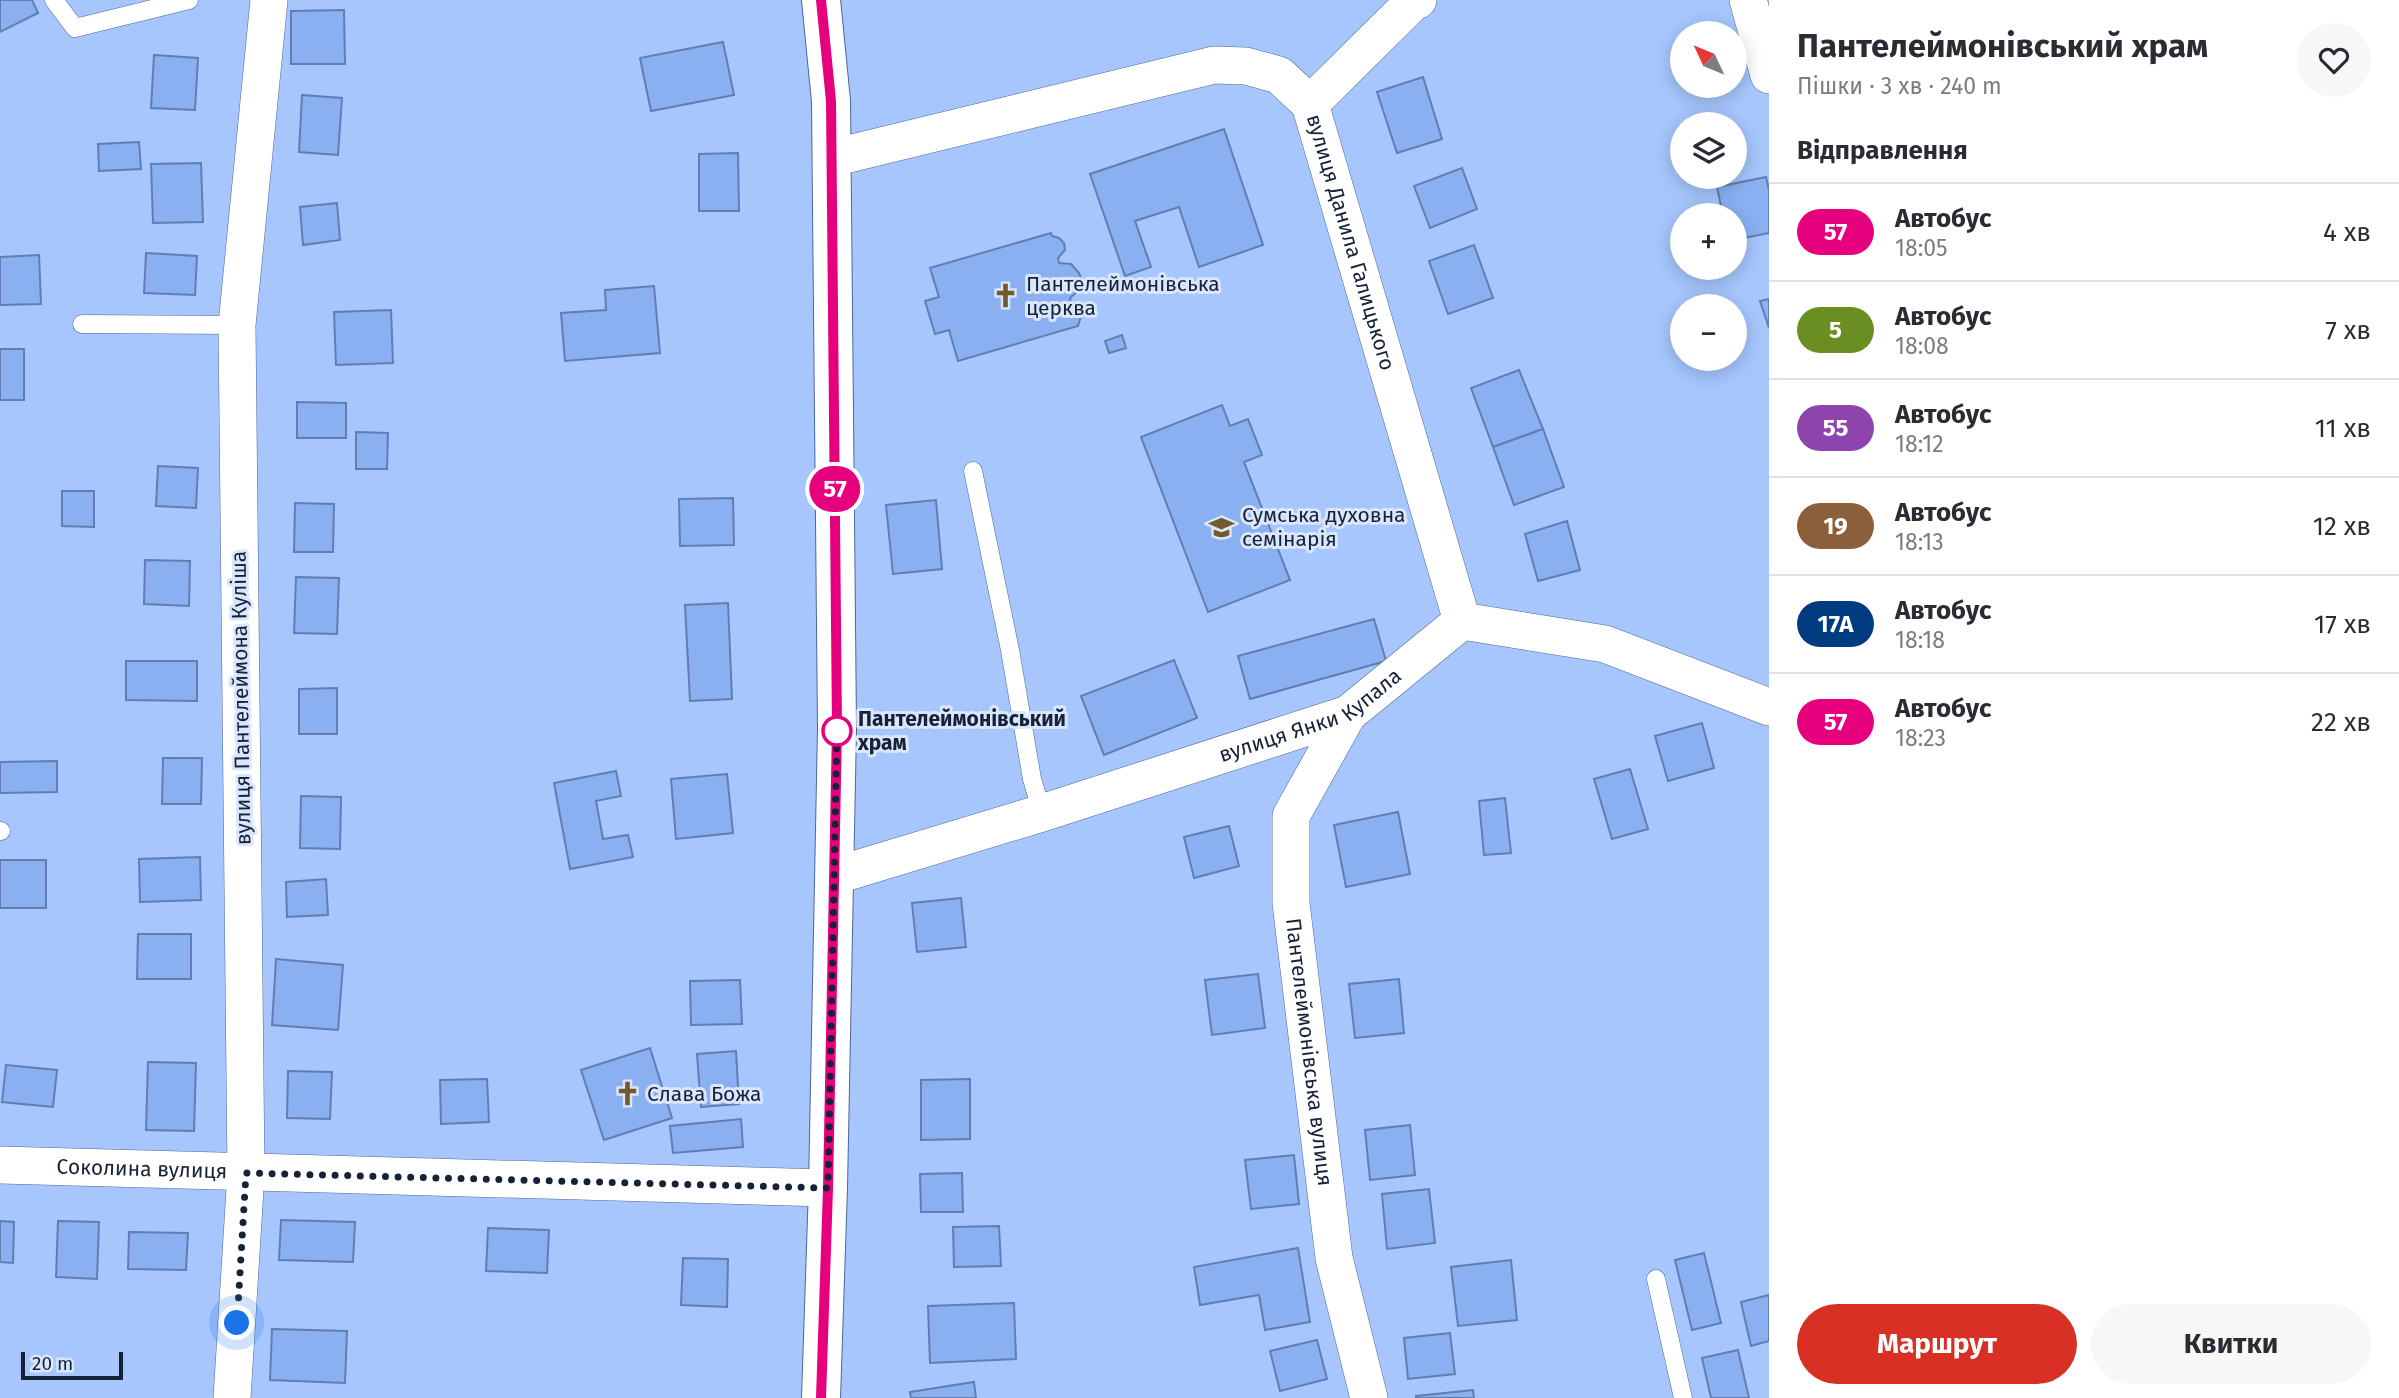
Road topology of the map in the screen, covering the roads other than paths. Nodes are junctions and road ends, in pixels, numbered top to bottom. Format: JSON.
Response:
{"nodes":[{"id":1,"x":54,"y":0,"type":"edge"},
{"id":2,"x":189,"y":0,"type":"edge"},
{"id":3,"x":269,"y":0,"type":"edge"},
{"id":4,"x":821,"y":0,"type":"edge"},
{"id":5,"x":1418,"y":0,"type":"edge"},
{"id":6,"x":1748,"y":0,"type":"edge"},
{"id":7,"x":1769,"y":75,"type":"edge"},
{"id":8,"x":1310,"y":104,"type":"junction"},
{"id":9,"x":832,"y":158,"type":"junction"},
{"id":10,"x":82,"y":324,"type":"dead end"},
{"id":11,"x":237,"y":325,"type":"junction"},
{"id":12,"x":973,"y":471,"type":"dead end"},
{"id":13,"x":1462,"y":621,"type":"junction"},
{"id":14,"x":1769,"y":707,"type":"edge"},
{"id":15,"x":1348,"y":714,"type":"junction"},
{"id":16,"x":1042,"y":813,"type":"junction"},
{"id":17,"x":834,"y":876,"type":"junction"},
{"id":18,"x":0,"y":1165,"type":"edge"},
{"id":19,"x":246,"y":1173,"type":"junction"},
{"id":20,"x":828,"y":1188,"type":"junction"},
{"id":21,"x":1656,"y":1279,"type":"dead end"},
{"id":22,"x":232,"y":1398,"type":"edge"},
{"id":23,"x":821,"y":1398,"type":"edge"},
{"id":24,"x":1369,"y":1398,"type":"edge"},
{"id":25,"x":1683,"y":1398,"type":"edge"}],
"edges":[{"from":1,"to":2,"type":"lane"},
{"from":3,"to":11,"type":"street","name":"вулиця Пантелеймона Куліша"},
{"from":4,"to":9,"type":"main road"},
{"from":5,"to":8,"type":"street"},
{"from":6,"to":7,"type":"street"},
{"from":8,"to":9,"type":"street","name":"вулиця Данила Галицького"},
{"from":8,"to":13,"type":"street","name":"вулиця Данила Галицького"},
{"from":9,"to":17,"type":"main road"},
{"from":10,"to":11,"type":"lane"},
{"from":11,"to":19,"type":"street","name":"вулиця Пантелеймона Куліша"},
{"from":12,"to":16,"type":"lane"},
{"from":13,"to":14,"type":"street"},
{"from":13,"to":15,"type":"street","name":"вулиця Янки Купала"},
{"from":15,"to":16,"type":"street","name":"вулиця Янки Купала"},
{"from":15,"to":24,"type":"street","name":"Пантелеймонівська вулиця"},
{"from":16,"to":17,"type":"street","name":"вулиця Янки Купала"},
{"from":17,"to":20,"type":"main road"},
{"from":18,"to":19,"type":"street","name":"Соколина вулиця"},
{"from":19,"to":20,"type":"street","name":"Соколина вулиця"},
{"from":19,"to":22,"type":"street","name":"вулиця Пантелеймона Куліша"},
{"from":20,"to":23,"type":"main road"},
{"from":21,"to":25,"type":"lane"}]}
